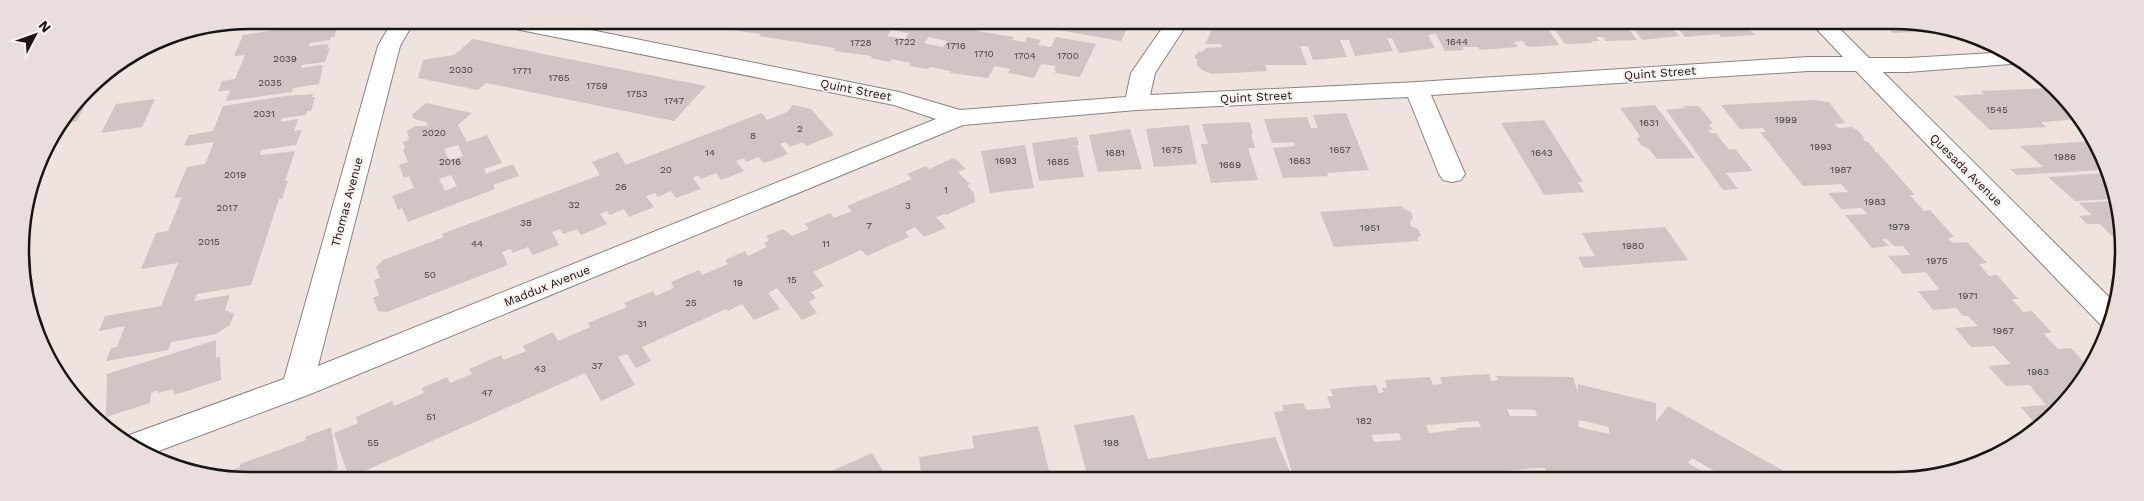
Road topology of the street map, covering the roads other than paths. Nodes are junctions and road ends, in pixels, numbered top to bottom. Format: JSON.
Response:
{"nodes":[{"id":1,"x":399,"y":29,"type":"edge"},
{"id":2,"x":551,"y":29,"type":"edge"},
{"id":3,"x":1173,"y":29,"type":"edge"},
{"id":4,"x":1828,"y":29,"type":"edge"},
{"id":5,"x":2005,"y":59,"type":"edge"},
{"id":6,"x":1862,"y":64,"type":"junction"},
{"id":7,"x":1417,"y":89,"type":"junction"},
{"id":8,"x":1136,"y":103,"type":"junction"},
{"id":9,"x":959,"y":118,"type":"junction"},
{"id":10,"x":1452,"y":174,"type":"dead end"},
{"id":11,"x":2106,"y":312,"type":"edge"},
{"id":12,"x":297,"y":387,"type":"junction"},
{"id":13,"x":142,"y":444,"type":"edge"}],
"edges":[{"from":1,"to":12,"type":"street","name":"Thomas Avenue"},
{"from":2,"to":9,"type":"street","name":"Quint Street"},
{"from":3,"to":8,"type":"street"},
{"from":4,"to":6,"type":"street","name":"Quesada Avenue"},
{"from":5,"to":6,"type":"street","name":"Quint Street"},
{"from":6,"to":7,"type":"street","name":"Quint Street"},
{"from":6,"to":11,"type":"street","name":"Quesada Avenue"},
{"from":7,"to":8,"type":"street","name":"Quint Street"},
{"from":7,"to":10,"type":"street"},
{"from":8,"to":9,"type":"street","name":"Quint Street"},
{"from":9,"to":12,"type":"street","name":"Maddux Avenue"},
{"from":12,"to":13,"type":"street","name":"Maddux Avenue"}]}
